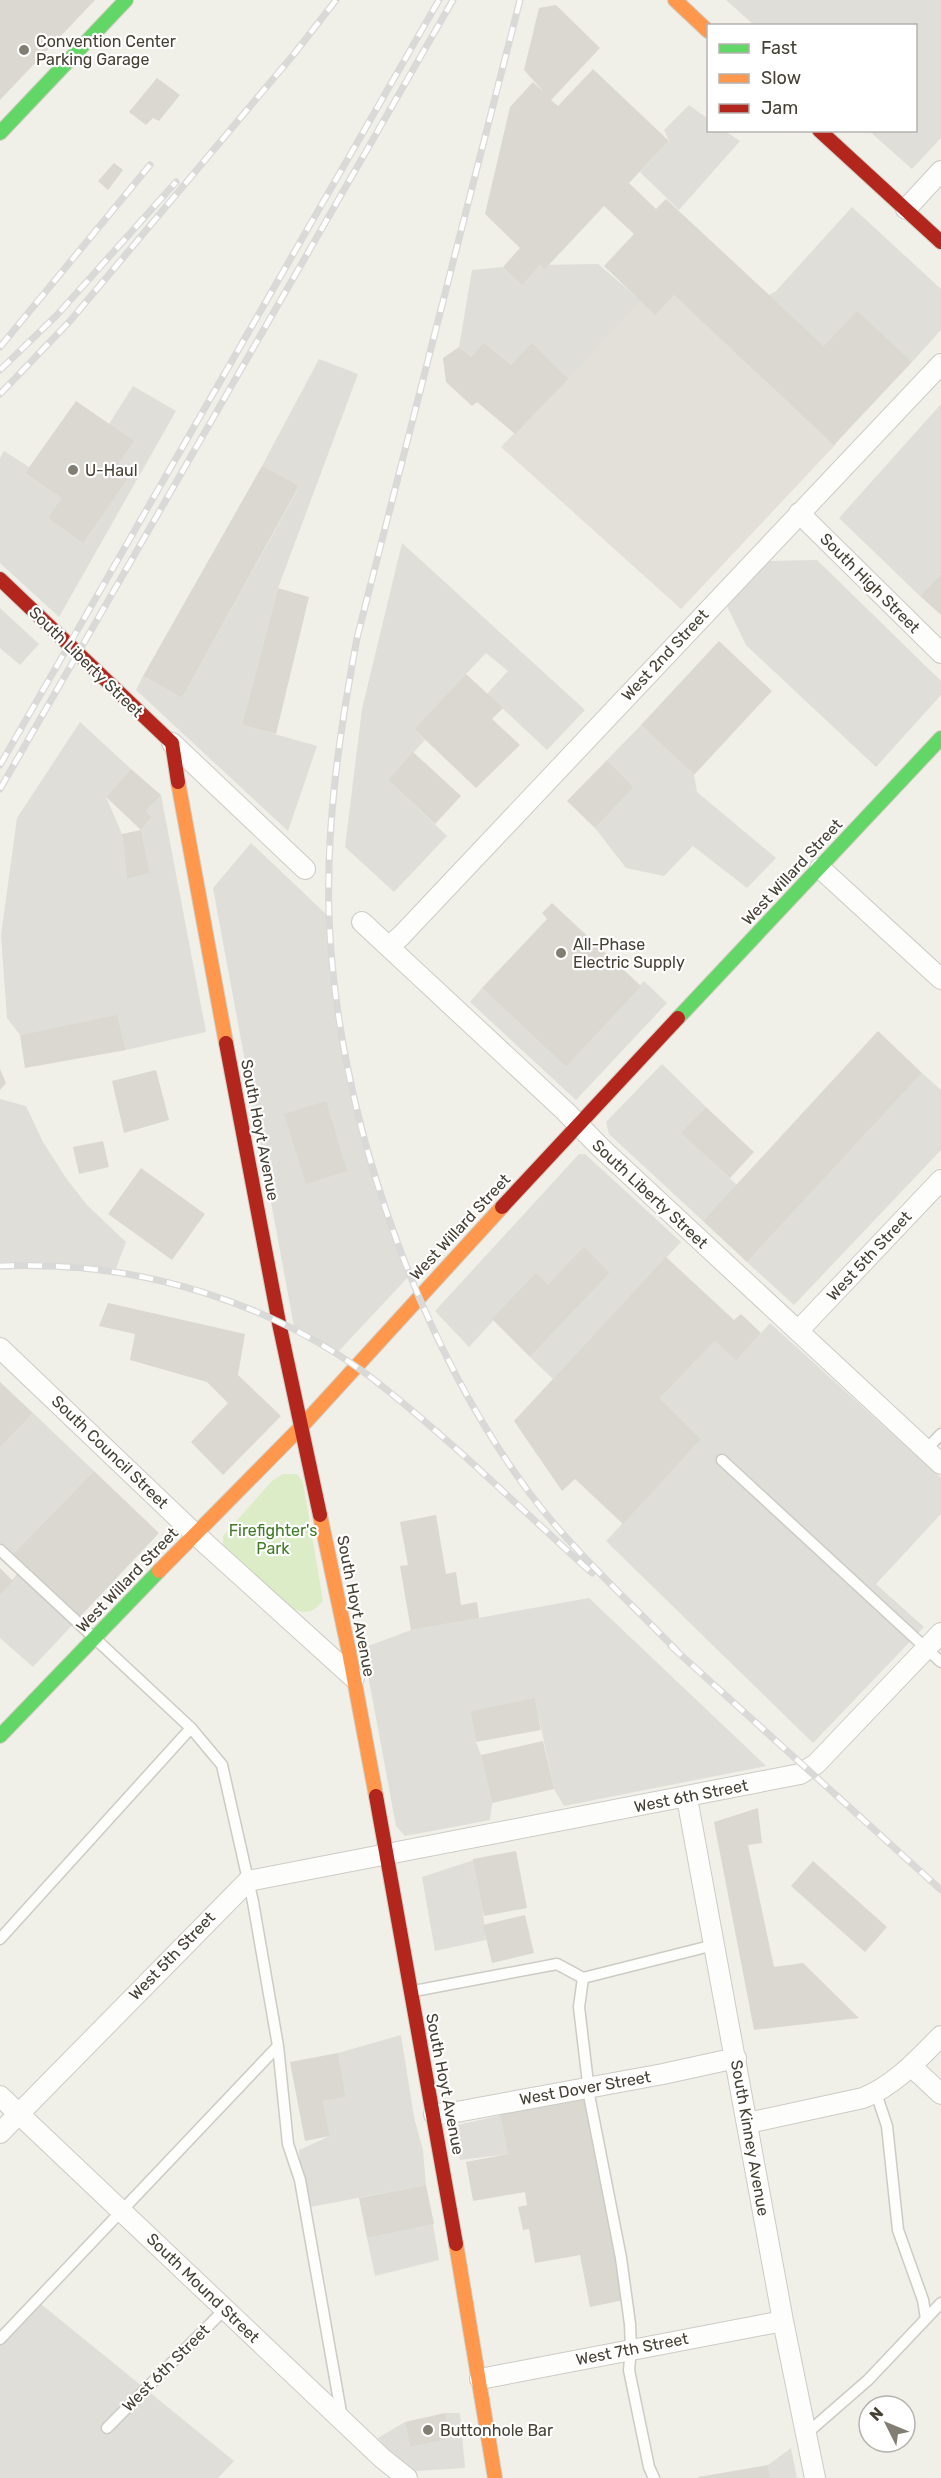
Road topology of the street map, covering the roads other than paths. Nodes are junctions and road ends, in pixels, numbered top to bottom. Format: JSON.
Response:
{"nodes":[{"id":1,"x":675,"y":0,"type":"edge"},
{"id":2,"x":120,"y":2,"type":"edge"},
{"id":3,"x":707,"y":30,"type":"edge"},
{"id":4,"x":821,"y":132,"type":"edge"},
{"id":5,"x":0,"y":134,"type":"edge"},
{"id":6,"x":941,"y":171,"type":"edge"},
{"id":7,"x":906,"y":209,"type":"junction"},
{"id":8,"x":941,"y":242,"type":"edge"},
{"id":9,"x":941,"y":364,"type":"edge"},
{"id":10,"x":799,"y":513,"type":"junction"},
{"id":11,"x":0,"y":579,"type":"edge"},
{"id":12,"x":941,"y":653,"type":"edge"},
{"id":13,"x":941,"y":738,"type":"edge"},
{"id":14,"x":172,"y":743,"type":"junction"},
{"id":15,"x":305,"y":868,"type":"dead end"},
{"id":16,"x":820,"y":868,"type":"junction"},
{"id":17,"x":362,"y":922,"type":"dead end"},
{"id":18,"x":389,"y":946,"type":"junction"},
{"id":19,"x":938,"y":970,"type":"edge"},
{"id":20,"x":578,"y":1125,"type":"junction"},
{"id":21,"x":941,"y":1180,"type":"edge"},
{"id":22,"x":798,"y":1331,"type":"junction"},
{"id":23,"x":0,"y":1348,"type":"edge"},
{"id":24,"x":302,"y":1426,"type":"junction"},
{"id":25,"x":941,"y":1434,"type":"edge"},
{"id":26,"x":926,"y":1450,"type":"junction"},
{"id":27,"x":722,"y":1460,"type":"dead end"},
{"id":28,"x":941,"y":1464,"type":"edge"},
{"id":29,"x":195,"y":1534,"type":"junction"},
{"id":30,"x":0,"y":1550,"type":"edge"},
{"id":31,"x":941,"y":1633,"type":"edge"},
{"id":32,"x":95,"y":1636,"type":"junction"},
{"id":33,"x":926,"y":1648,"type":"junction"},
{"id":34,"x":941,"y":1662,"type":"edge"},
{"id":35,"x":354,"y":1678,"type":"junction"},
{"id":36,"x":191,"y":1728,"type":"junction"},
{"id":37,"x":0,"y":1736,"type":"edge"},
{"id":38,"x":687,"y":1798,"type":"junction"},
{"id":39,"x":385,"y":1854,"type":"junction"},
{"id":40,"x":248,"y":1881,"type":"junction"},
{"id":41,"x":0,"y":1939,"type":"edge"},
{"id":42,"x":714,"y":1945,"type":"junction"},
{"id":43,"x":583,"y":1978,"type":"junction"},
{"id":44,"x":410,"y":1991,"type":"junction"},
{"id":45,"x":941,"y":2036,"type":"edge"},
{"id":46,"x":278,"y":2046,"type":"junction"},
{"id":47,"x":736,"y":2058,"type":"junction"},
{"id":48,"x":911,"y":2066,"type":"junction"},
{"id":49,"x":589,"y":2086,"type":"junction"},
{"id":50,"x":876,"y":2093,"type":"junction"},
{"id":51,"x":941,"y":2094,"type":"edge"},
{"id":52,"x":0,"y":2096,"type":"edge"},
{"id":53,"x":18,"y":2114,"type":"junction"},
{"id":54,"x":434,"y":2114,"type":"junction"},
{"id":55,"x":748,"y":2122,"type":"junction"},
{"id":56,"x":0,"y":2133,"type":"edge"},
{"id":57,"x":121,"y":2210,"type":"junction"},
{"id":58,"x":941,"y":2303,"type":"edge"},
{"id":59,"x":225,"y":2309,"type":"junction"},
{"id":60,"x":926,"y":2319,"type":"junction"},
{"id":61,"x":783,"y":2320,"type":"junction"},
{"id":62,"x":0,"y":2339,"type":"edge"},
{"id":63,"x":631,"y":2349,"type":"junction"},
{"id":64,"x":480,"y":2379,"type":"junction"},
{"id":65,"x":343,"y":2420,"type":"junction"},
{"id":66,"x":107,"y":2428,"type":"dead end"},
{"id":67,"x":806,"y":2434,"type":"junction"},
{"id":68,"x":406,"y":2478,"type":"edge"},
{"id":69,"x":495,"y":2478,"type":"edge"},
{"id":70,"x":654,"y":2478,"type":"edge"},
{"id":71,"x":815,"y":2478,"type":"edge"}],
"edges":[{"from":1,"to":3,"type":"main road"},
{"from":2,"to":5,"type":"main road"},
{"from":4,"to":7,"type":"main road"},
{"from":6,"to":7,"type":"street"},
{"from":7,"to":8,"type":"main road"},
{"from":9,"to":10,"type":"street","name":"West 2nd Street"},
{"from":10,"to":12,"type":"street","name":"South High Street"},
{"from":10,"to":18,"type":"street","name":"West 2nd Street"},
{"from":11,"to":14,"type":"main road","name":"South Liberty Street"},
{"from":13,"to":16,"type":"main road","name":"West Willard Street"},
{"from":14,"to":15,"type":"street"},
{"from":14,"to":24,"type":"main road","name":"South Hoyt Avenue"},
{"from":16,"to":19,"type":"street"},
{"from":16,"to":20,"type":"main road","name":"West Willard Street"},
{"from":17,"to":18,"type":"street","name":"South Liberty Street"},
{"from":18,"to":20,"type":"street","name":"South Liberty Street"},
{"from":20,"to":22,"type":"street","name":"South Liberty Street"},
{"from":20,"to":24,"type":"main road","name":"West Willard Street"},
{"from":21,"to":22,"type":"street","name":"West 5th Street"},
{"from":22,"to":26,"type":"street","name":"South Liberty Street"},
{"from":23,"to":29,"type":"street","name":"South Council Street"},
{"from":24,"to":29,"type":"main road","name":"West Willard Street"},
{"from":24,"to":35,"type":"main road","name":"South Hoyt Avenue"},
{"from":25,"to":26,"type":"lane"},
{"from":26,"to":28,"type":"street","name":"South Liberty Street"},
{"from":27,"to":33,"type":"lane"},
{"from":29,"to":32,"type":"main road","name":"West Willard Street"},
{"from":29,"to":35,"type":"street","name":"South Council Street"},
{"from":30,"to":32,"type":"lane"},
{"from":31,"to":33,"type":"street","name":"West 6th Street"},
{"from":32,"to":36,"type":"lane"},
{"from":32,"to":37,"type":"main road","name":"West Willard Street"},
{"from":33,"to":34,"type":"lane"},
{"from":33,"to":38,"type":"street","name":"West 6th Street"},
{"from":35,"to":39,"type":"main road","name":"South Hoyt Avenue"},
{"from":36,"to":40,"type":"lane"},
{"from":36,"to":41,"type":"lane"},
{"from":38,"to":39,"type":"street","name":"West 6th Street"},
{"from":38,"to":42,"type":"street","name":"South Kinney Avenue"},
{"from":39,"to":40,"type":"street"},
{"from":39,"to":44,"type":"main road","name":"South Hoyt Avenue"},
{"from":40,"to":46,"type":"lane"},
{"from":40,"to":53,"type":"street","name":"West 5th Street"},
{"from":42,"to":43,"type":"lane"},
{"from":42,"to":47,"type":"street","name":"South Kinney Avenue"},
{"from":43,"to":44,"type":"lane"},
{"from":43,"to":49,"type":"lane"},
{"from":44,"to":54,"type":"main road","name":"South Hoyt Avenue"},
{"from":45,"to":48,"type":"street"},
{"from":46,"to":57,"type":"lane"},
{"from":46,"to":65,"type":"lane"},
{"from":47,"to":49,"type":"street","name":"West Dover Street"},
{"from":47,"to":55,"type":"street","name":"South Kinney Avenue"},
{"from":48,"to":50,"type":"street"},
{"from":48,"to":51,"type":"street"},
{"from":49,"to":54,"type":"street","name":"West Dover Street"},
{"from":49,"to":63,"type":"lane"},
{"from":50,"to":55,"type":"street"},
{"from":50,"to":60,"type":"lane"},
{"from":52,"to":53,"type":"street","name":"South Mound Street"},
{"from":53,"to":56,"type":"street","name":"West 5th Street"},
{"from":53,"to":57,"type":"street","name":"South Mound Street"},
{"from":54,"to":64,"type":"main road","name":"South Hoyt Avenue"},
{"from":55,"to":61,"type":"street","name":"South Kinney Avenue"},
{"from":57,"to":59,"type":"street","name":"South Mound Street"},
{"from":57,"to":62,"type":"lane"},
{"from":58,"to":60,"type":"lane"},
{"from":59,"to":65,"type":"street","name":"South Mound Street"},
{"from":59,"to":66,"type":"lane","name":"West 6th Street"},
{"from":60,"to":67,"type":"lane"},
{"from":61,"to":63,"type":"street","name":"West 7th Street"},
{"from":61,"to":67,"type":"street","name":"South Kinney Avenue"},
{"from":63,"to":64,"type":"street","name":"West 7th Street"},
{"from":63,"to":70,"type":"lane"},
{"from":64,"to":69,"type":"main road","name":"South Hoyt Avenue"},
{"from":65,"to":68,"type":"street","name":"South Mound Street"},
{"from":67,"to":71,"type":"street","name":"South Kinney Avenue"}]}
